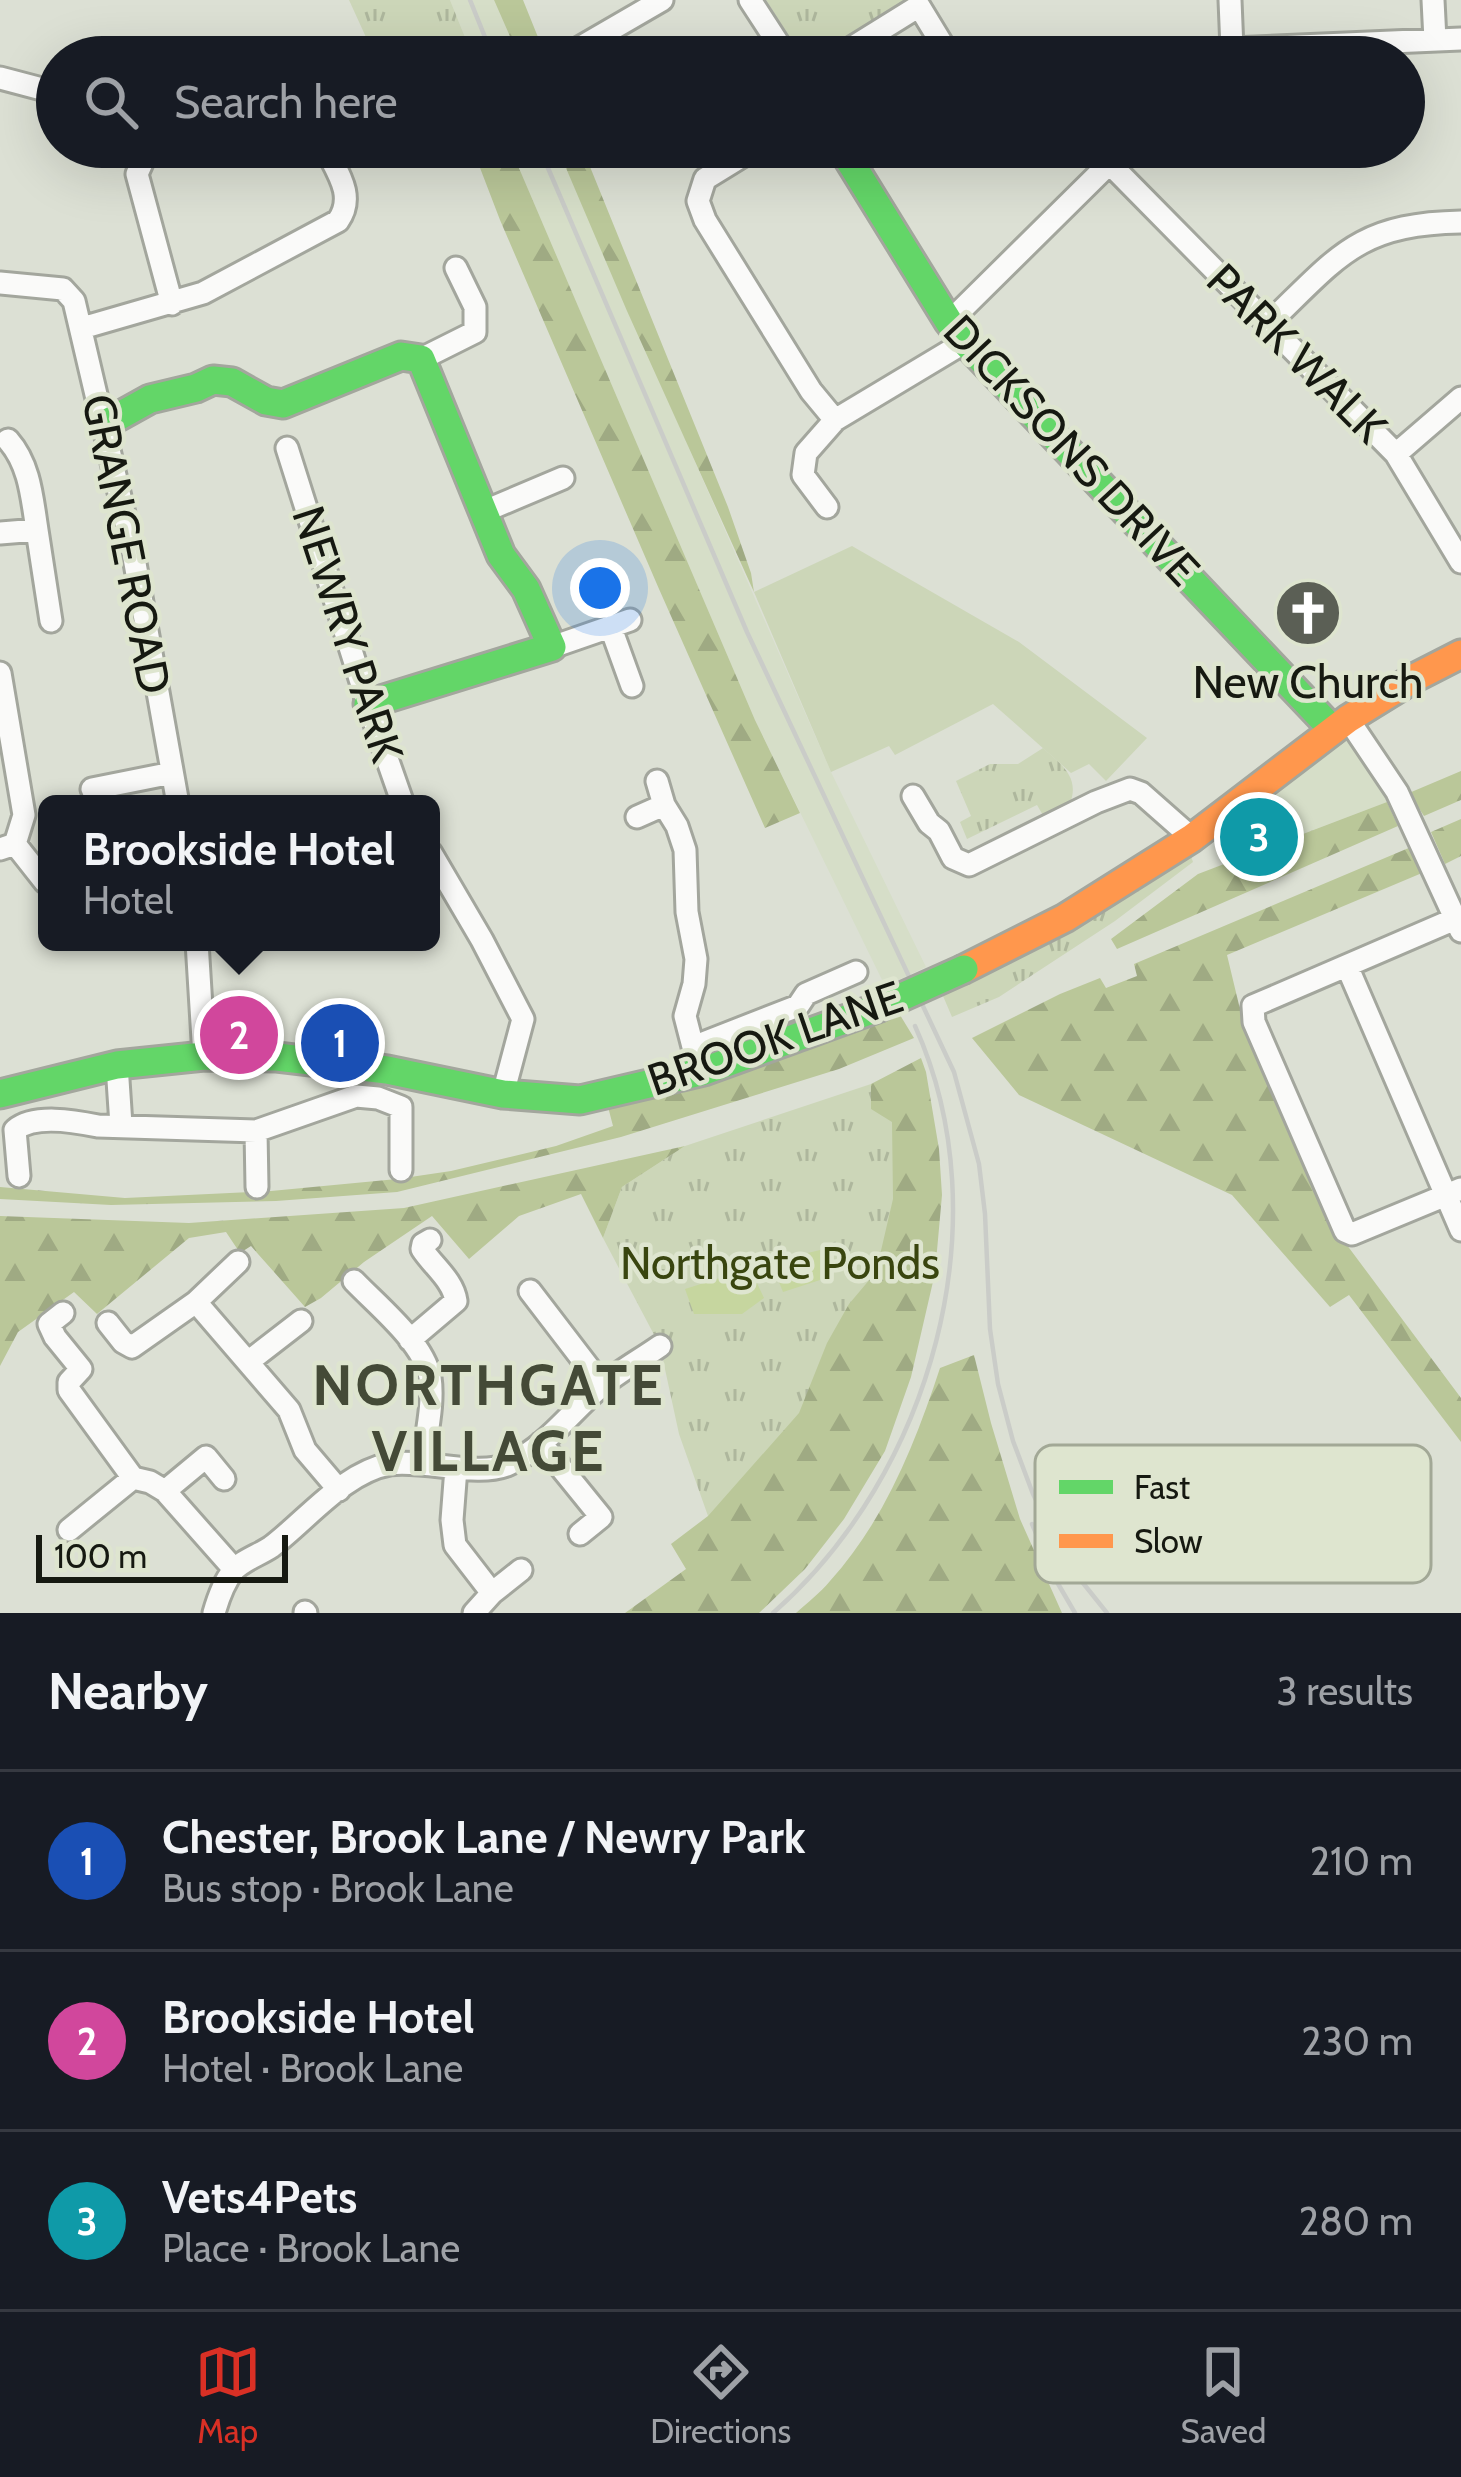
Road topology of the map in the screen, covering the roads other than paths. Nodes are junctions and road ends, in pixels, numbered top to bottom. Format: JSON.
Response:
{"nodes":[{"id":1,"x":662,"y":0,"type":"edge"},
{"id":2,"x":751,"y":0,"type":"edge"},
{"id":3,"x":1230,"y":0,"type":"edge"},
{"id":4,"x":1433,"y":0,"type":"edge"},
{"id":5,"x":600,"y":36,"type":"edge"},
{"id":6,"x":774,"y":36,"type":"edge"},
{"id":7,"x":871,"y":36,"type":"edge"},
{"id":8,"x":937,"y":36,"type":"edge"},
{"id":9,"x":1228,"y":36,"type":"edge"},
{"id":10,"x":1461,"y":39,"type":"edge"},
{"id":11,"x":1435,"y":40,"type":"junction"},
{"id":12,"x":1425,"y":41,"type":"edge"},
{"id":13,"x":0,"y":78,"type":"edge"},
{"id":14,"x":36,"y":87,"type":"edge"},
{"id":15,"x":139,"y":168,"type":"edge"},
{"id":16,"x":334,"y":168,"type":"edge"},
{"id":17,"x":723,"y":168,"type":"edge"},
{"id":18,"x":854,"y":168,"type":"edge"},
{"id":19,"x":1105,"y":168,"type":"edge"},
{"id":20,"x":1113,"y":168,"type":"edge"},
{"id":21,"x":1461,"y":222,"type":"edge"},
{"id":22,"x":456,"y":268,"type":"dead end"},
{"id":23,"x":0,"y":283,"type":"edge"},
{"id":24,"x":172,"y":304,"type":"junction"},
{"id":25,"x":1268,"y":324,"type":"junction"},
{"id":26,"x":82,"y":328,"type":"junction"},
{"id":27,"x":957,"y":332,"type":"junction"},
{"id":28,"x":421,"y":359,"type":"junction"},
{"id":29,"x":1461,"y":398,"type":"edge"},
{"id":30,"x":835,"y":420,"type":"junction"},
{"id":31,"x":105,"y":424,"type":"junction"},
{"id":32,"x":8,"y":440,"type":"dead end"},
{"id":33,"x":1396,"y":454,"type":"junction"},
{"id":34,"x":298,"y":456,"type":"dead end"},
{"id":35,"x":563,"y":478,"type":"dead end"},
{"id":36,"x":827,"y":508,"type":"dead end"},
{"id":37,"x":485,"y":511,"type":"junction"},
{"id":38,"x":37,"y":530,"type":"junction"},
{"id":39,"x":0,"y":533,"type":"edge"},
{"id":40,"x":1461,"y":562,"type":"edge"},
{"id":41,"x":51,"y":621,"type":"dead end"},
{"id":42,"x":552,"y":647,"type":"junction"},
{"id":43,"x":1461,"y":654,"type":"edge"},
{"id":44,"x":0,"y":673,"type":"edge"},
{"id":45,"x":632,"y":686,"type":"dead end"},
{"id":46,"x":368,"y":704,"type":"junction"},
{"id":47,"x":1340,"y":725,"type":"junction"},
{"id":48,"x":172,"y":772,"type":"junction"},
{"id":49,"x":657,"y":781,"type":"dead end"},
{"id":50,"x":92,"y":789,"type":"dead end"},
{"id":51,"x":176,"y":795,"type":"edge"},
{"id":52,"x":400,"y":795,"type":"edge"},
{"id":53,"x":913,"y":796,"type":"dead end"},
{"id":54,"x":664,"y":805,"type":"junction"},
{"id":55,"x":637,"y":817,"type":"dead end"},
{"id":56,"x":1192,"y":838,"type":"junction"},
{"id":57,"x":8,"y":846,"type":"edge"},
{"id":58,"x":440,"y":868,"type":"edge"},
{"id":59,"x":38,"y":875,"type":"edge"},
{"id":60,"x":1458,"y":925,"type":"edge"},
{"id":61,"x":198,"y":951,"type":"edge"},
{"id":62,"x":1348,"y":966,"type":"junction"},
{"id":63,"x":856,"y":972,"type":"dead end"},
{"id":64,"x":204,"y":1056,"type":"junction"},
{"id":65,"x":699,"y":1059,"type":"junction"},
{"id":66,"x":117,"y":1065,"type":"junction"},
{"id":67,"x":0,"y":1094,"type":"edge"},
{"id":68,"x":503,"y":1094,"type":"junction"},
{"id":69,"x":121,"y":1125,"type":"junction"},
{"id":70,"x":256,"y":1131,"type":"junction"},
{"id":71,"x":401,"y":1170,"type":"dead end"},
{"id":72,"x":19,"y":1176,"type":"dead end"},
{"id":73,"x":257,"y":1187,"type":"dead end"},
{"id":74,"x":1454,"y":1192,"type":"edge"},
{"id":75,"x":1461,"y":1230,"type":"edge"},
{"id":76,"x":430,"y":1240,"type":"dead end"},
{"id":77,"x":238,"y":1262,"type":"dead end"},
{"id":78,"x":354,"y":1281,"type":"dead end"},
{"id":79,"x":530,"y":1291,"type":"dead end"},
{"id":80,"x":196,"y":1302,"type":"junction"},
{"id":81,"x":63,"y":1313,"type":"dead end"},
{"id":82,"x":301,"y":1321,"type":"dead end"},
{"id":83,"x":108,"y":1323,"type":"dead end"},
{"id":84,"x":410,"y":1340,"type":"junction"},
{"id":85,"x":660,"y":1346,"type":"dead end"},
{"id":86,"x":248,"y":1362,"type":"junction"},
{"id":87,"x":602,"y":1385,"type":"junction"},
{"id":88,"x":542,"y":1443,"type":"junction"},
{"id":89,"x":423,"y":1462,"type":"junction"},
{"id":90,"x":456,"y":1468,"type":"junction"},
{"id":91,"x":133,"y":1478,"type":"junction"},
{"id":92,"x":224,"y":1478,"type":"dead end"},
{"id":93,"x":338,"y":1490,"type":"junction"},
{"id":94,"x":164,"y":1491,"type":"junction"},
{"id":95,"x":69,"y":1530,"type":"dead end"},
{"id":96,"x":580,"y":1534,"type":"dead end"},
{"id":97,"x":234,"y":1568,"type":"junction"},
{"id":98,"x":521,"y":1570,"type":"dead end"},
{"id":99,"x":492,"y":1593,"type":"junction"},
{"id":100,"x":214,"y":1613,"type":"edge"},
{"id":101,"x":474,"y":1613,"type":"edge"}],
"edges":[{"from":1,"to":5,"type":"street"},
{"from":2,"to":6,"type":"street"},
{"from":3,"to":9,"type":"street"},
{"from":4,"to":11,"type":"street"},
{"from":7,"to":8,"type":"street"},
{"from":10,"to":11,"type":"street"},
{"from":11,"to":12,"type":"street"},
{"from":13,"to":14,"type":"street"},
{"from":15,"to":24,"type":"street"},
{"from":16,"to":24,"type":"street"},
{"from":17,"to":30,"type":"street"},
{"from":18,"to":27,"type":"street","name":"DICKSONS DRIVE"},
{"from":19,"to":27,"type":"street"},
{"from":20,"to":25,"type":"street","name":"PARK WALK"},
{"from":21,"to":25,"type":"street"},
{"from":22,"to":28,"type":"street"},
{"from":23,"to":26,"type":"street","name":"GRANGE ROAD"},
{"from":24,"to":26,"type":"street"},
{"from":25,"to":33,"type":"street","name":"PARK WALK"},
{"from":26,"to":31,"type":"street","name":"GRANGE ROAD"},
{"from":27,"to":30,"type":"street"},
{"from":27,"to":47,"type":"street","name":"DICKSONS DRIVE"},
{"from":28,"to":31,"type":"street"},
{"from":28,"to":37,"type":"street"},
{"from":29,"to":33,"type":"street"},
{"from":30,"to":36,"type":"street"},
{"from":31,"to":48,"type":"street","name":"GRANGE ROAD"},
{"from":32,"to":38,"type":"street"},
{"from":33,"to":40,"type":"street","name":"PARK WALK"},
{"from":34,"to":46,"type":"street","name":"NEWRY PARK"},
{"from":35,"to":37,"type":"street"},
{"from":37,"to":42,"type":"street"},
{"from":38,"to":39,"type":"street"},
{"from":38,"to":41,"type":"street"},
{"from":42,"to":45,"type":"street"},
{"from":42,"to":46,"type":"street"},
{"from":43,"to":47,"type":"street","name":"BROOK LANE"},
{"from":44,"to":57,"type":"street"},
{"from":46,"to":52,"type":"street","name":"NEWRY PARK"},
{"from":47,"to":56,"type":"street","name":"BROOK LANE"},
{"from":47,"to":60,"type":"street"},
{"from":48,"to":50,"type":"street"},
{"from":48,"to":51,"type":"street","name":"GRANGE ROAD"},
{"from":49,"to":54,"type":"street"},
{"from":53,"to":56,"type":"street"},
{"from":54,"to":55,"type":"street"},
{"from":54,"to":65,"type":"street"},
{"from":56,"to":65,"type":"street","name":"BROOK LANE","bridge":true},
{"from":57,"to":59,"type":"street"},
{"from":58,"to":68,"type":"street"},
{"from":60,"to":62,"type":"street"},
{"from":61,"to":64,"type":"street"},
{"from":62,"to":74,"type":"street"},
{"from":62,"to":74,"type":"street"},
{"from":63,"to":65,"type":"street"},
{"from":64,"to":66,"type":"street","name":"BROOK LANE"},
{"from":64,"to":68,"type":"street","name":"BROOK LANE"},
{"from":65,"to":68,"type":"street","name":"BROOK LANE"},
{"from":66,"to":67,"type":"street","name":"BROOK LANE"},
{"from":66,"to":69,"type":"street"},
{"from":69,"to":70,"type":"street"},
{"from":69,"to":72,"type":"street"},
{"from":70,"to":71,"type":"street"},
{"from":70,"to":73,"type":"street"},
{"from":74,"to":75,"type":"street"},
{"from":76,"to":84,"type":"street"},
{"from":77,"to":80,"type":"street"},
{"from":78,"to":84,"type":"street"},
{"from":79,"to":87,"type":"street"},
{"from":80,"to":83,"type":"street"},
{"from":80,"to":86,"type":"street"},
{"from":81,"to":91,"type":"street"},
{"from":82,"to":86,"type":"street"},
{"from":84,"to":89,"type":"street"},
{"from":85,"to":87,"type":"street"},
{"from":86,"to":93,"type":"street"},
{"from":87,"to":88,"type":"street"},
{"from":88,"to":90,"type":"street"},
{"from":88,"to":96,"type":"street"},
{"from":89,"to":90,"type":"street"},
{"from":89,"to":93,"type":"street"},
{"from":90,"to":99,"type":"street"},
{"from":91,"to":94,"type":"street"},
{"from":91,"to":95,"type":"street"},
{"from":92,"to":94,"type":"street"},
{"from":93,"to":97,"type":"street"},
{"from":94,"to":97,"type":"street"},
{"from":97,"to":100,"type":"street"},
{"from":98,"to":99,"type":"street"},
{"from":99,"to":101,"type":"street"}]}
